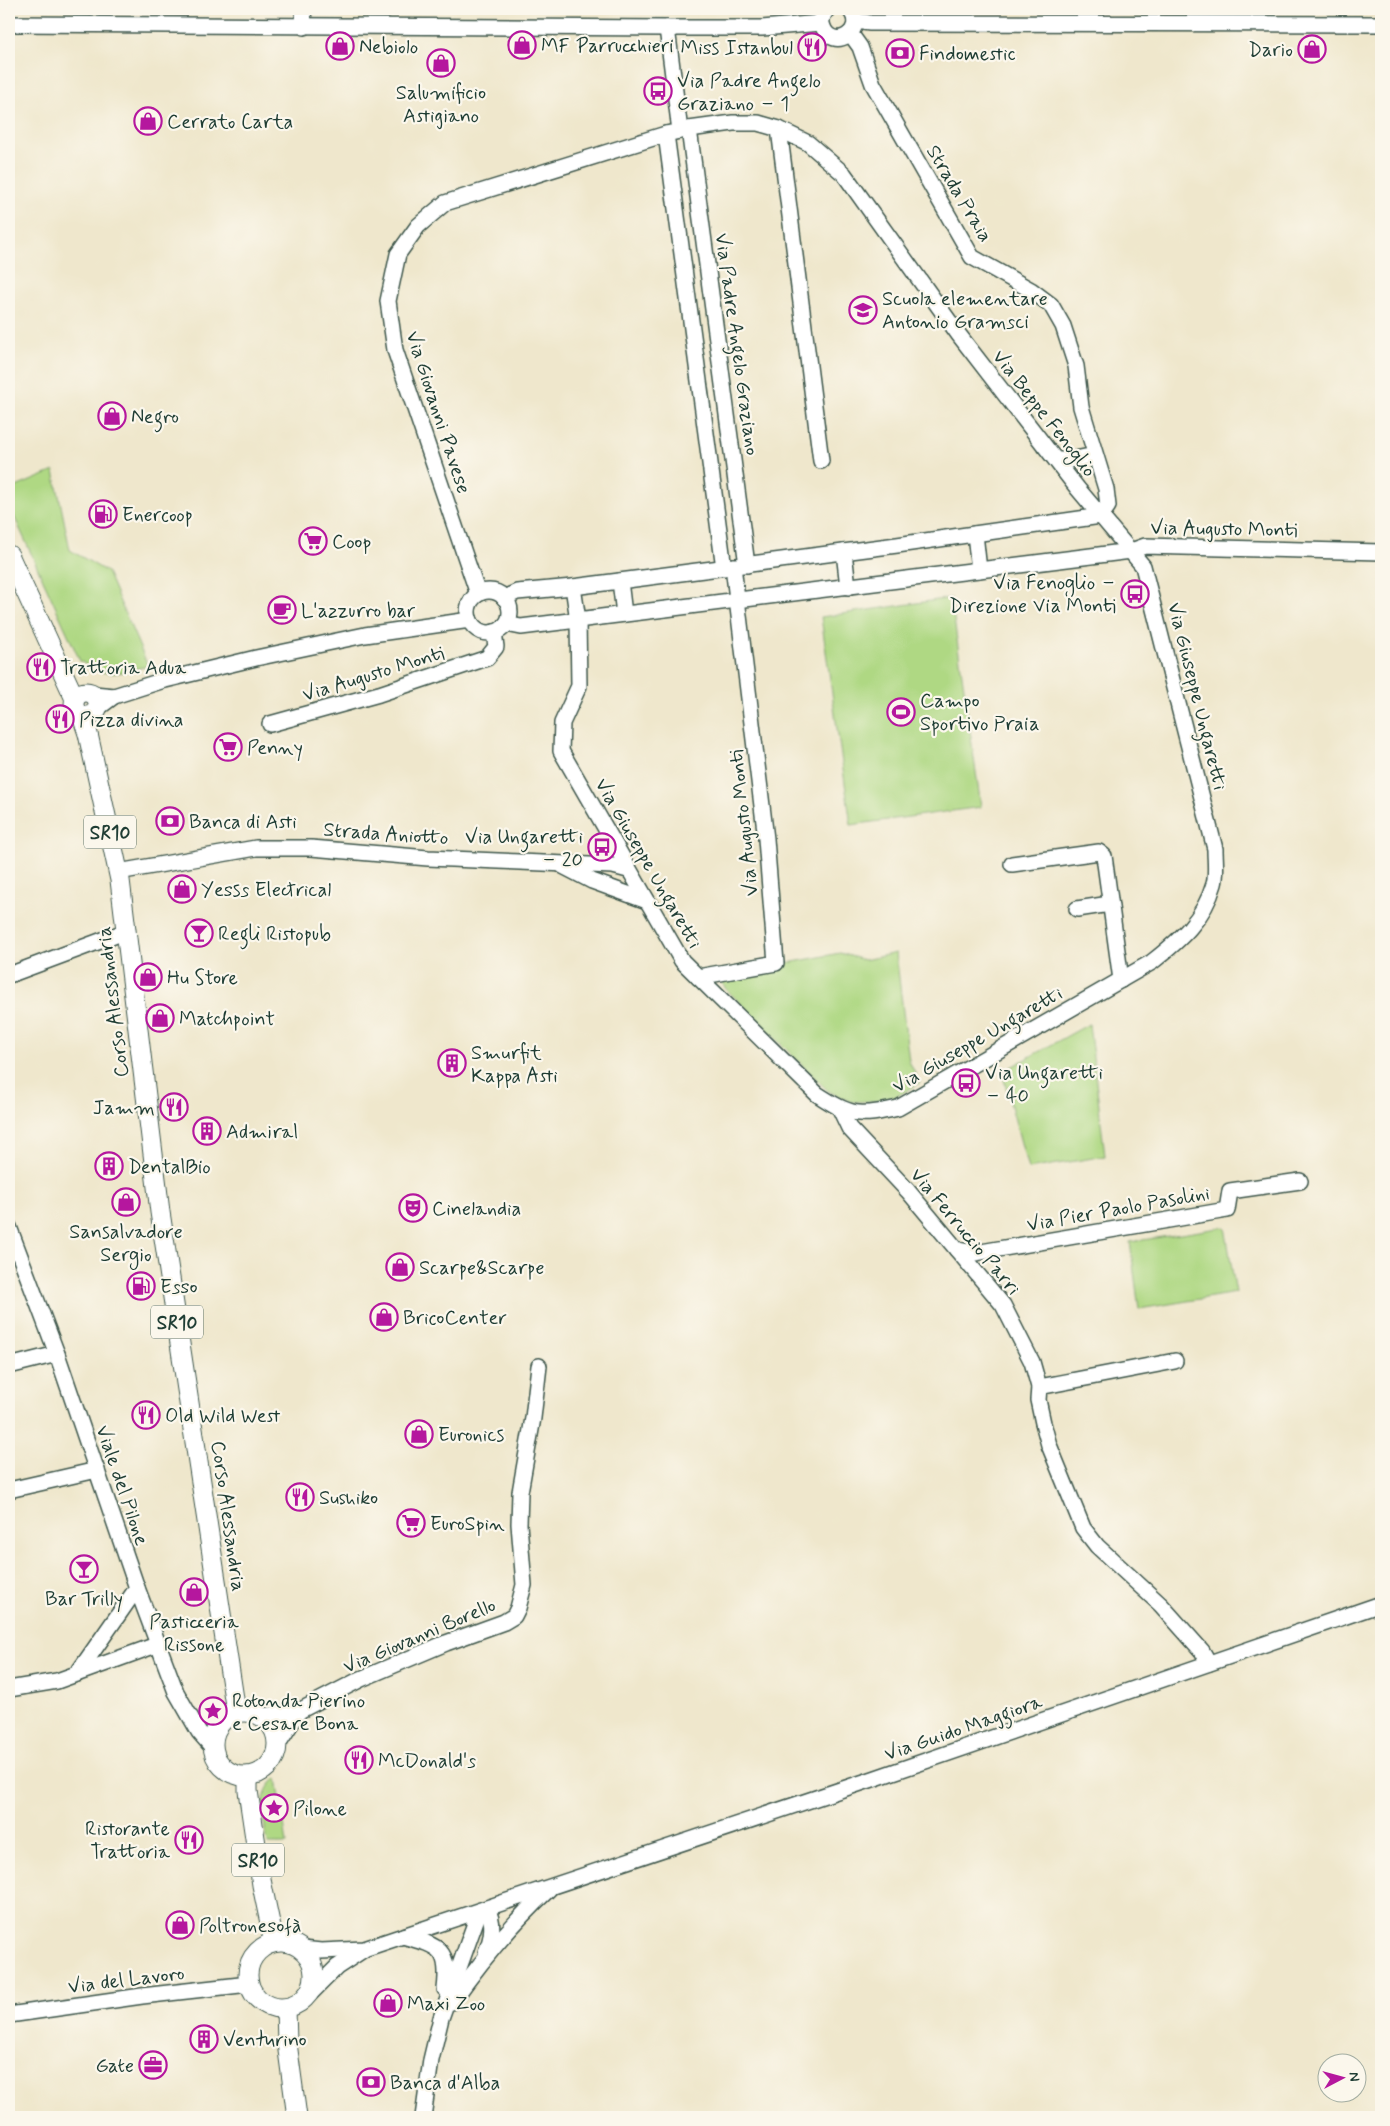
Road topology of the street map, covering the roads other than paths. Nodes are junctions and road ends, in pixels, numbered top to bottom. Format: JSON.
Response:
{"nodes":[{"id":1,"x":303,"y":9,"type":"edge"},
{"id":2,"x":825,"y":16,"type":"edge"},
{"id":3,"x":1044,"y":16,"type":"edge"},
{"id":4,"x":851,"y":21,"type":"edge"},
{"id":5,"x":9,"y":24,"type":"edge"},
{"id":6,"x":1381,"y":24,"type":"edge"},
{"id":7,"x":304,"y":27,"type":"junction"},
{"id":8,"x":667,"y":28,"type":"junction"},
{"id":9,"x":779,"y":129,"type":"junction"},
{"id":10,"x":678,"y":131,"type":"junction"},
{"id":11,"x":1095,"y":454,"type":"junction"},
{"id":12,"x":1056,"y":460,"type":"junction"},
{"id":13,"x":821,"y":461,"type":"dead end"},
{"id":14,"x":1101,"y":516,"type":"junction"},
{"id":15,"x":975,"y":534,"type":"junction"},
{"id":16,"x":1131,"y":551,"type":"junction"},
{"id":17,"x":844,"y":552,"type":"junction"},
{"id":18,"x":1381,"y":552,"type":"edge"},
{"id":19,"x":9,"y":555,"type":"edge"},
{"id":20,"x":735,"y":566,"type":"junction"},
{"id":21,"x":979,"y":570,"type":"junction"},
{"id":22,"x":620,"y":581,"type":"junction"},
{"id":23,"x":848,"y":586,"type":"junction"},
{"id":24,"x":573,"y":587,"type":"junction"},
{"id":25,"x":478,"y":594,"type":"junction"},
{"id":26,"x":504,"y":598,"type":"junction"},
{"id":27,"x":738,"y":600,"type":"junction"},
{"id":28,"x":624,"y":614,"type":"junction"},
{"id":29,"x":470,"y":620,"type":"junction"},
{"id":30,"x":578,"y":620,"type":"junction"},
{"id":31,"x":500,"y":628,"type":"junction"},
{"id":32,"x":88,"y":704,"type":"junction"},
{"id":33,"x":270,"y":724,"type":"dead end"},
{"id":34,"x":1012,"y":864,"type":"dead end"},
{"id":35,"x":562,"y":865,"type":"junction"},
{"id":36,"x":628,"y":870,"type":"junction"},
{"id":37,"x":118,"y":872,"type":"junction"},
{"id":38,"x":647,"y":901,"type":"junction"},
{"id":39,"x":1110,"y":904,"type":"junction"},
{"id":40,"x":1077,"y":909,"type":"dead end"},
{"id":41,"x":127,"y":931,"type":"junction"},
{"id":42,"x":9,"y":975,"type":"edge"},
{"id":43,"x":698,"y":977,"type":"junction"},
{"id":44,"x":1121,"y":980,"type":"junction"},
{"id":45,"x":840,"y":1109,"type":"junction"},
{"id":46,"x":1300,"y":1181,"type":"dead end"},
{"id":47,"x":9,"y":1227,"type":"edge"},
{"id":48,"x":958,"y":1250,"type":"junction"},
{"id":49,"x":57,"y":1354,"type":"junction"},
{"id":50,"x":1175,"y":1361,"type":"dead end"},
{"id":51,"x":9,"y":1366,"type":"edge"},
{"id":52,"x":538,"y":1366,"type":"dead end"},
{"id":53,"x":1039,"y":1386,"type":"junction"},
{"id":54,"x":96,"y":1470,"type":"junction"},
{"id":55,"x":9,"y":1490,"type":"edge"},
{"id":56,"x":137,"y":1588,"type":"junction"},
{"id":57,"x":1381,"y":1604,"type":"edge"},
{"id":58,"x":159,"y":1644,"type":"junction"},
{"id":59,"x":1209,"y":1663,"type":"junction"},
{"id":60,"x":77,"y":1674,"type":"junction"},
{"id":61,"x":9,"y":1689,"type":"edge"},
{"id":62,"x":300,"y":1711,"type":"junction"},
{"id":63,"x":236,"y":1712,"type":"junction"},
{"id":64,"x":263,"y":1716,"type":"junction"},
{"id":65,"x":278,"y":1744,"type":"junction"},
{"id":66,"x":213,"y":1748,"type":"junction"},
{"id":67,"x":248,"y":1776,"type":"junction"},
{"id":68,"x":556,"y":1884,"type":"junction"},
{"id":69,"x":483,"y":1911,"type":"junction"},
{"id":70,"x":403,"y":1936,"type":"junction"},
{"id":71,"x":274,"y":1942,"type":"junction"},
{"id":72,"x":302,"y":1949,"type":"junction"},
{"id":73,"x":364,"y":1949,"type":"junction"},
{"id":74,"x":481,"y":1963,"type":"junction"},
{"id":75,"x":249,"y":1984,"type":"junction"},
{"id":76,"x":307,"y":1997,"type":"junction"},
{"id":77,"x":286,"y":2008,"type":"junction"},
{"id":78,"x":9,"y":2015,"type":"edge"},
{"id":79,"x":441,"y":2018,"type":"junction"},
{"id":80,"x":296,"y":2117,"type":"edge"},
{"id":81,"x":424,"y":2117,"type":"edge"}],
"edges":[{"from":1,"to":7,"type":"street"},
{"from":2,"to":4,"type":"street"},
{"from":2,"to":8,"type":"street"},
{"from":3,"to":4,"type":"street"},
{"from":3,"to":6,"type":"street"},
{"from":4,"to":11,"type":"street","name":"Strada Praia"},
{"from":5,"to":7,"type":"street"},
{"from":7,"to":8,"type":"street"},
{"from":8,"to":10,"type":"street","name":"Via Padre Angelo Graziano"},
{"from":9,"to":10,"type":"street","name":"Via Beppe Fenoglio"},
{"from":9,"to":12,"type":"street","name":"Via Beppe Fenoglio"},
{"from":9,"to":13,"type":"street"},
{"from":10,"to":20,"type":"street","name":"Via Padre Angelo Graziano"},
{"from":10,"to":20,"type":"street","name":"Via Padre Angelo Graziano"},
{"from":10,"to":25,"type":"street","name":"Via Giovanni Pavese"},
{"from":11,"to":12,"type":"street"},
{"from":11,"to":14,"type":"street","name":"Strada Praia"},
{"from":12,"to":14,"type":"street","name":"Via Beppe Fenoglio"},
{"from":14,"to":15,"type":"street"},
{"from":14,"to":16,"type":"street","name":"Via Beppe Fenoglio"},
{"from":15,"to":17,"type":"street"},
{"from":15,"to":21,"type":"street"},
{"from":16,"to":18,"type":"street","name":"Via Augusto Monti"},
{"from":16,"to":21,"type":"street","name":"Via Augusto Monti"},
{"from":16,"to":44,"type":"street","name":"Via Giuseppe Ungaretti"},
{"from":17,"to":20,"type":"street"},
{"from":17,"to":23,"type":"street"},
{"from":19,"to":32,"type":"main road"},
{"from":20,"to":22,"type":"street"},
{"from":20,"to":27,"type":"street","name":"Via Augusto Monti"},
{"from":21,"to":23,"type":"street","name":"Via Augusto Monti"},
{"from":22,"to":24,"type":"street"},
{"from":22,"to":28,"type":"street"},
{"from":23,"to":27,"type":"street","name":"Via Augusto Monti"},
{"from":24,"to":26,"type":"street"},
{"from":24,"to":30,"type":"street","name":"Via Giuseppe Ungaretti"},
{"from":25,"to":26,"type":"street"},
{"from":25,"to":29,"type":"street"},
{"from":26,"to":31,"type":"street","name":"Via Augusto Monti"},
{"from":27,"to":28,"type":"street","name":"Via Augusto Monti"},
{"from":27,"to":43,"type":"street","name":"Via Augusto Monti"},
{"from":28,"to":30,"type":"street","name":"Via Augusto Monti"},
{"from":29,"to":31,"type":"street","name":"Via Augusto Monti"},
{"from":29,"to":32,"type":"street","name":"Via Augusto Monti"},
{"from":30,"to":31,"type":"street","name":"Via Augusto Monti"},
{"from":30,"to":36,"type":"street","name":"Via Giuseppe Ungaretti"},
{"from":31,"to":33,"type":"street","name":"Via Augusto Monti"},
{"from":32,"to":37,"type":"main road","name":"Corso Alessandria","number":"SR10"},
{"from":34,"to":39,"type":"street"},
{"from":35,"to":36,"type":"street","name":"Strada Aniotto"},
{"from":35,"to":37,"type":"street","name":"Strada Aniotto"},
{"from":35,"to":38,"type":"street","name":"Strada Aniotto"},
{"from":36,"to":38,"type":"street","name":"Via Giuseppe Ungaretti"},
{"from":37,"to":41,"type":"main road","name":"Corso Alessandria","number":"SR10"},
{"from":38,"to":43,"type":"street","name":"Via Giuseppe Ungaretti"},
{"from":39,"to":40,"type":"street"},
{"from":39,"to":44,"type":"street"},
{"from":41,"to":42,"type":"street"},
{"from":41,"to":63,"type":"main road","name":"Corso Alessandria","number":"SR10"},
{"from":43,"to":45,"type":"street","name":"Via Giuseppe Ungaretti"},
{"from":44,"to":45,"type":"street","name":"Via Giuseppe Ungaretti"},
{"from":45,"to":48,"type":"street","name":"Via Ferruccio Parri"},
{"from":46,"to":48,"type":"street","name":"Via Pier Paolo Pasolini"},
{"from":47,"to":49,"type":"street","name":"Viale del Pilone"},
{"from":48,"to":53,"type":"street","name":"Via Ferruccio Parri"},
{"from":49,"to":51,"type":"street"},
{"from":49,"to":54,"type":"street","name":"Viale del Pilone"},
{"from":50,"to":53,"type":"street"},
{"from":52,"to":62,"type":"street","name":"Via Giovanni Borello"},
{"from":53,"to":59,"type":"street","name":"Via Ferruccio Parri"},
{"from":54,"to":55,"type":"street"},
{"from":54,"to":56,"type":"street","name":"Viale del Pilone"},
{"from":56,"to":58,"type":"street","name":"Viale del Pilone"},
{"from":56,"to":60,"type":"street"},
{"from":57,"to":59,"type":"street","name":"Via Guido Maggiora"},
{"from":58,"to":60,"type":"street"},
{"from":58,"to":66,"type":"street","name":"Viale del Pilone"},
{"from":59,"to":68,"type":"street","name":"Via Guido Maggiora"},
{"from":60,"to":61,"type":"street"},
{"from":62,"to":64,"type":"street","name":"Via Giovanni Borello"},
{"from":62,"to":65,"type":"street","name":"Via Giovanni Borello"},
{"from":63,"to":64,"type":"main road"},
{"from":63,"to":66,"type":"main road"},
{"from":64,"to":65,"type":"main road"},
{"from":65,"to":67,"type":"main road"},
{"from":66,"to":67,"type":"main road"},
{"from":67,"to":71,"type":"main road","number":"SR10"},
{"from":68,"to":69,"type":"street","name":"Via Guido Maggiora"},
{"from":68,"to":74,"type":"street","name":"Via Guido Maggiora"},
{"from":69,"to":70,"type":"street","name":"Via Guido Maggiora"},
{"from":69,"to":74,"type":"street","name":"Via Guido Maggiora"},
{"from":69,"to":79,"type":"street","name":"Via Guido Maggiora"},
{"from":70,"to":73,"type":"street","name":"Via Guido Maggiora"},
{"from":70,"to":79,"type":"street","name":"Via Guido Maggiora"},
{"from":71,"to":72,"type":"main road"},
{"from":71,"to":75,"type":"main road"},
{"from":72,"to":73,"type":"street","name":"Via Guido Maggiora"},
{"from":72,"to":76,"type":"main road"},
{"from":73,"to":76,"type":"street","name":"Via Guido Maggiora"},
{"from":74,"to":79,"type":"street","name":"Via Guido Maggiora"},
{"from":75,"to":77,"type":"main road"},
{"from":75,"to":78,"type":"street","name":"Via del Lavoro"},
{"from":76,"to":77,"type":"main road"},
{"from":77,"to":80,"type":"main road"},
{"from":79,"to":81,"type":"street","name":"Via Guido Maggiora"}]}
